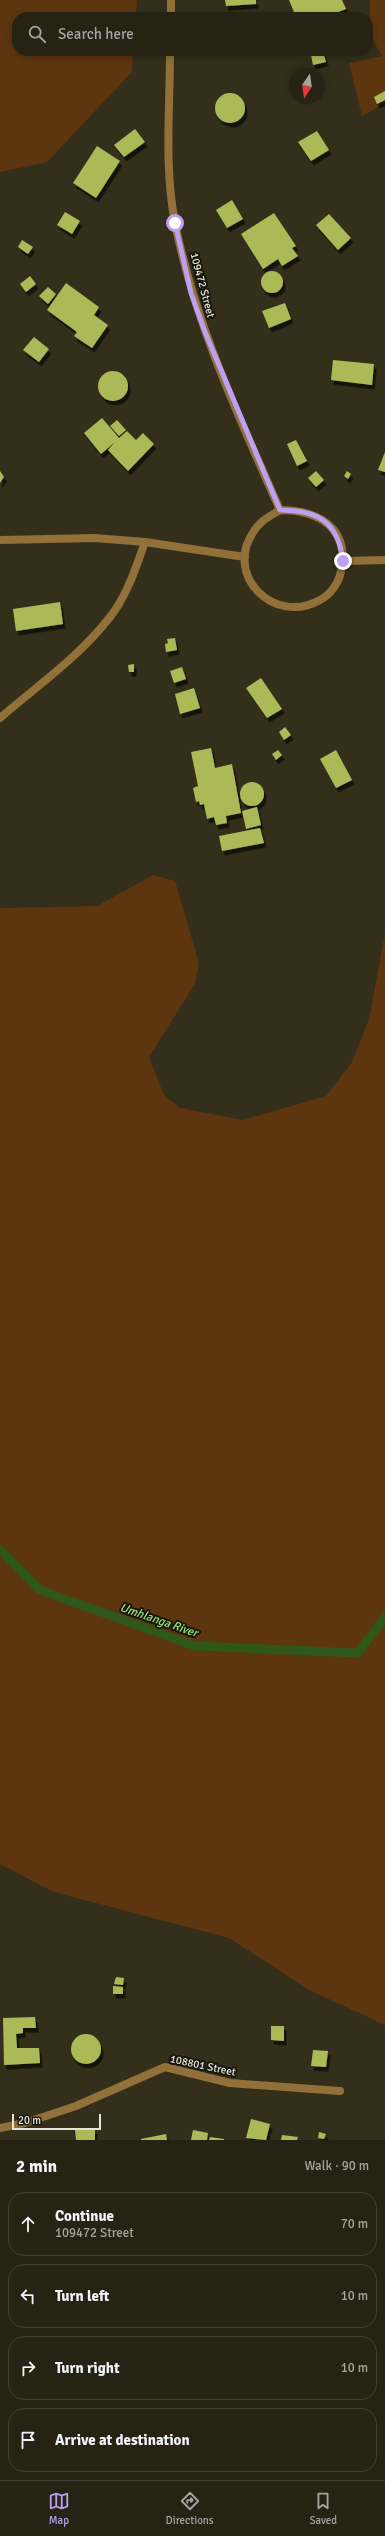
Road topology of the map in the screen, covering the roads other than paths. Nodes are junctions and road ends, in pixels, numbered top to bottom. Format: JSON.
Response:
{"nodes":[{"id":1,"x":171,"y":0,"type":"edge"},
{"id":2,"x":171,"y":12,"type":"edge"},
{"id":3,"x":170,"y":56,"type":"edge"},
{"id":4,"x":280,"y":510,"type":"junction"},
{"id":5,"x":0,"y":540,"type":"edge"},
{"id":6,"x":145,"y":542,"type":"junction"},
{"id":7,"x":245,"y":557,"type":"junction"},
{"id":8,"x":385,"y":560,"type":"edge"},
{"id":9,"x":343,"y":561,"type":"junction"},
{"id":10,"x":0,"y":718,"type":"edge"},
{"id":11,"x":340,"y":2091,"type":"dead end"},
{"id":12,"x":0,"y":2128,"type":"edge"}],
"edges":[{"from":1,"to":2,"type":"street"},
{"from":3,"to":4,"type":"street","name":"109472 Street"},
{"from":4,"to":7,"type":"street"},
{"from":4,"to":9,"type":"street"},
{"from":5,"to":6,"type":"street"},
{"from":6,"to":7,"type":"street"},
{"from":6,"to":10,"type":"street"},
{"from":7,"to":9,"type":"street"},
{"from":8,"to":9,"type":"street"},
{"from":11,"to":12,"type":"street","name":"108801 Street"}]}
